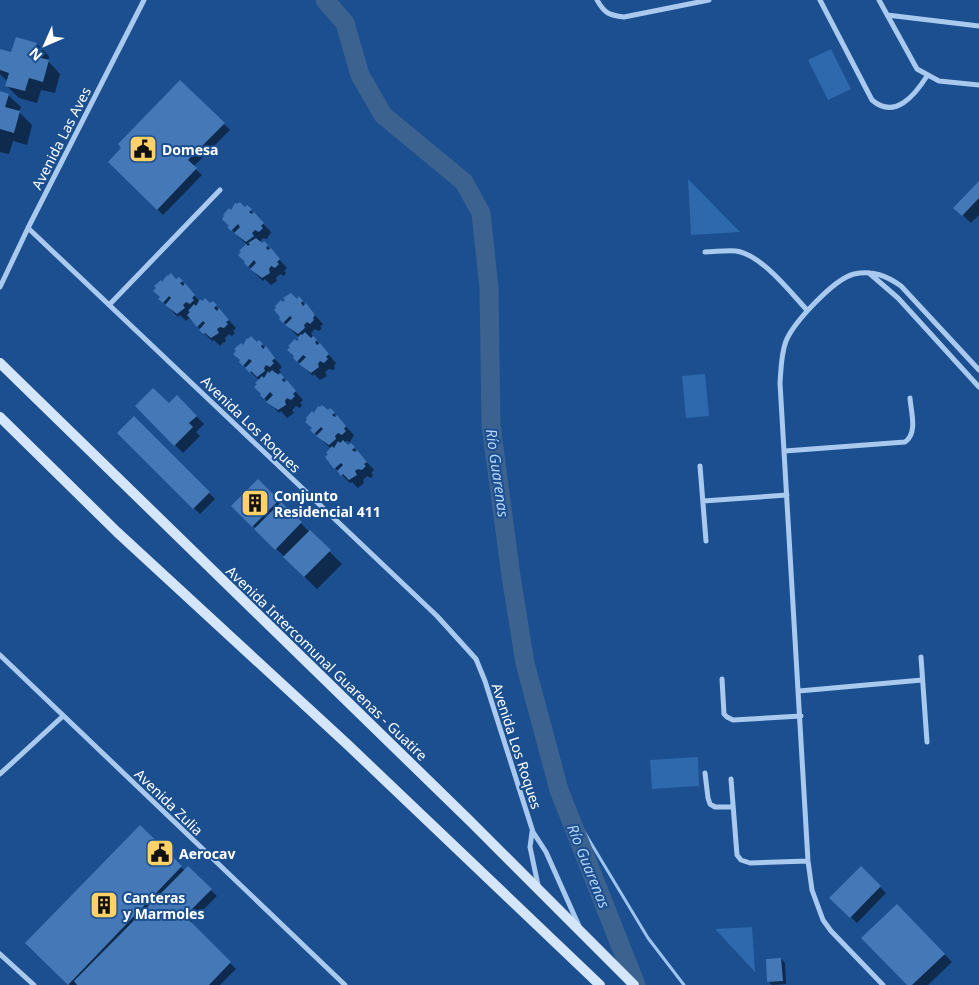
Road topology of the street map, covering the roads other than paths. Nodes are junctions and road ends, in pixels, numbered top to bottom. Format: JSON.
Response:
{"nodes":[{"id":1,"x":144,"y":0,"type":"edge"},
{"id":2,"x":597,"y":0,"type":"edge"},
{"id":3,"x":709,"y":0,"type":"edge"},
{"id":4,"x":820,"y":0,"type":"edge"},
{"id":5,"x":879,"y":0,"type":"edge"},
{"id":6,"x":887,"y":15,"type":"junction"},
{"id":7,"x":979,"y":26,"type":"edge"},
{"id":8,"x":927,"y":76,"type":"junction"},
{"id":9,"x":979,"y":85,"type":"edge"},
{"id":10,"x":220,"y":190,"type":"dead end"},
{"id":11,"x":28,"y":228,"type":"junction"},
{"id":12,"x":705,"y":252,"type":"dead end"},
{"id":13,"x":869,"y":273,"type":"junction"},
{"id":14,"x":0,"y":287,"type":"edge"},
{"id":15,"x":109,"y":305,"type":"junction"},
{"id":16,"x":807,"y":310,"type":"junction"},
{"id":17,"x":0,"y":363,"type":"edge"},
{"id":18,"x":979,"y":370,"type":"edge"},
{"id":19,"x":979,"y":387,"type":"edge"},
{"id":20,"x":910,"y":398,"type":"dead end"},
{"id":21,"x":0,"y":417,"type":"edge"},
{"id":22,"x":785,"y":452,"type":"junction"},
{"id":23,"x":700,"y":466,"type":"dead end"},
{"id":24,"x":787,"y":494,"type":"junction"},
{"id":25,"x":703,"y":501,"type":"junction"},
{"id":26,"x":706,"y":540,"type":"dead end"},
{"id":27,"x":0,"y":655,"type":"edge"},
{"id":28,"x":921,"y":657,"type":"dead end"},
{"id":29,"x":722,"y":679,"type":"dead end"},
{"id":30,"x":922,"y":680,"type":"junction"},
{"id":31,"x":799,"y":691,"type":"junction"},
{"id":32,"x":63,"y":716,"type":"junction"},
{"id":33,"x":800,"y":716,"type":"junction"},
{"id":34,"x":927,"y":742,"type":"dead end"},
{"id":35,"x":705,"y":773,"type":"dead end"},
{"id":36,"x":0,"y":774,"type":"edge"},
{"id":37,"x":731,"y":780,"type":"dead end"},
{"id":38,"x":733,"y":807,"type":"junction"},
{"id":39,"x":532,"y":832,"type":"junction"},
{"id":40,"x":808,"y":861,"type":"junction"},
{"id":41,"x":538,"y":889,"type":"junction"},
{"id":42,"x":582,"y":932,"type":"junction"},
{"id":43,"x":0,"y":954,"type":"edge"},
{"id":44,"x":34,"y":985,"type":"edge"},
{"id":45,"x":345,"y":985,"type":"edge"},
{"id":46,"x":600,"y":985,"type":"edge"},
{"id":47,"x":634,"y":985,"type":"edge"},
{"id":48,"x":883,"y":985,"type":"edge"}],
"edges":[{"from":1,"to":11,"type":"street","name":"Avenida Las Aves"},
{"from":2,"to":3,"type":"street"},
{"from":4,"to":8,"type":"street"},
{"from":5,"to":6,"type":"street"},
{"from":6,"to":7,"type":"street"},
{"from":6,"to":8,"type":"street"},
{"from":8,"to":9,"type":"street"},
{"from":10,"to":15,"type":"street"},
{"from":11,"to":14,"type":"street","name":"Avenida Las Aves"},
{"from":11,"to":15,"type":"street","name":"Avenida Los Roques"},
{"from":12,"to":16,"type":"street"},
{"from":13,"to":16,"type":"street"},
{"from":13,"to":18,"type":"street"},
{"from":13,"to":19,"type":"street"},
{"from":15,"to":39,"type":"street","name":"Avenida Los Roques"},
{"from":16,"to":22,"type":"street"},
{"from":17,"to":41,"type":"main road","name":"Avenida Intercomunal Guarenas - Guatire"},
{"from":20,"to":22,"type":"street"},
{"from":21,"to":46,"type":"main road"},
{"from":22,"to":24,"type":"street"},
{"from":23,"to":25,"type":"street"},
{"from":24,"to":25,"type":"street"},
{"from":24,"to":31,"type":"street"},
{"from":25,"to":26,"type":"street"},
{"from":27,"to":32,"type":"street","name":"Avenida Zulia"},
{"from":28,"to":30,"type":"street"},
{"from":29,"to":33,"type":"street"},
{"from":30,"to":31,"type":"street"},
{"from":30,"to":34,"type":"street"},
{"from":31,"to":33,"type":"street"},
{"from":32,"to":36,"type":"street"},
{"from":32,"to":45,"type":"street","name":"Avenida Zulia"},
{"from":33,"to":40,"type":"street"},
{"from":35,"to":38,"type":"street"},
{"from":37,"to":38,"type":"street"},
{"from":38,"to":40,"type":"street"},
{"from":39,"to":41,"type":"street","name":"Avenida Los Roques"},
{"from":39,"to":42,"type":"street","name":"Avenida Los Roques"},
{"from":40,"to":48,"type":"street"},
{"from":41,"to":42,"type":"main road","name":"Avenida Intercomunal Guarenas - Guatire"},
{"from":42,"to":47,"type":"main road","name":"Avenida Intercomunal Guarenas - Guatire"},
{"from":43,"to":44,"type":"street"}]}
